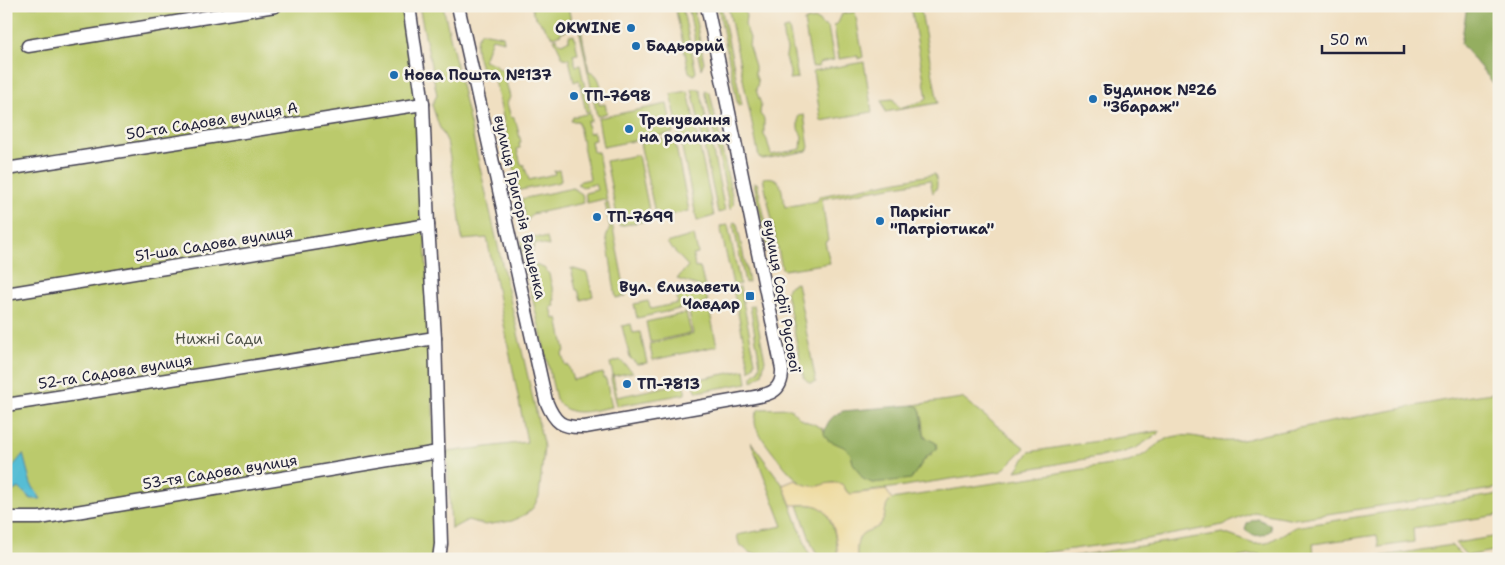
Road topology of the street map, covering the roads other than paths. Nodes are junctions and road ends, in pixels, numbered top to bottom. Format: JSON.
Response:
{"nodes":[{"id":1,"x":275,"y":6,"type":"edge"},
{"id":2,"x":409,"y":6,"type":"edge"},
{"id":3,"x":458,"y":6,"type":"edge"},
{"id":4,"x":707,"y":6,"type":"edge"},
{"id":5,"x":28,"y":46,"type":"dead end"},
{"id":6,"x":423,"y":104,"type":"junction"},
{"id":7,"x":6,"y":169,"type":"edge"},
{"id":8,"x":428,"y":226,"type":"junction"},
{"id":9,"x":6,"y":294,"type":"edge"},
{"id":10,"x":435,"y":338,"type":"junction"},
{"id":11,"x":6,"y":405,"type":"edge"},
{"id":12,"x":551,"y":414,"type":"joint"},
{"id":13,"x":438,"y":452,"type":"junction"},
{"id":14,"x":6,"y":518,"type":"edge"},
{"id":15,"x":439,"y":559,"type":"edge"}],
"edges":[{"from":1,"to":5,"type":"street"},
{"from":2,"to":6,"type":"street"},
{"from":3,"to":12,"type":"street","name":"вулиця Григорія Ващенка"},
{"from":4,"to":12,"type":"street","name":"вулиця Софії Русової"},
{"from":6,"to":7,"type":"street","name":"50-та Садова вулиця А"},
{"from":6,"to":8,"type":"street"},
{"from":8,"to":9,"type":"street","name":"51-ша Садова вулиця"},
{"from":8,"to":10,"type":"street"},
{"from":10,"to":11,"type":"street","name":"52-га Садова вулиця"},
{"from":10,"to":13,"type":"street"},
{"from":13,"to":14,"type":"street","name":"53-тя Садова вулиця"},
{"from":13,"to":15,"type":"street"}]}
